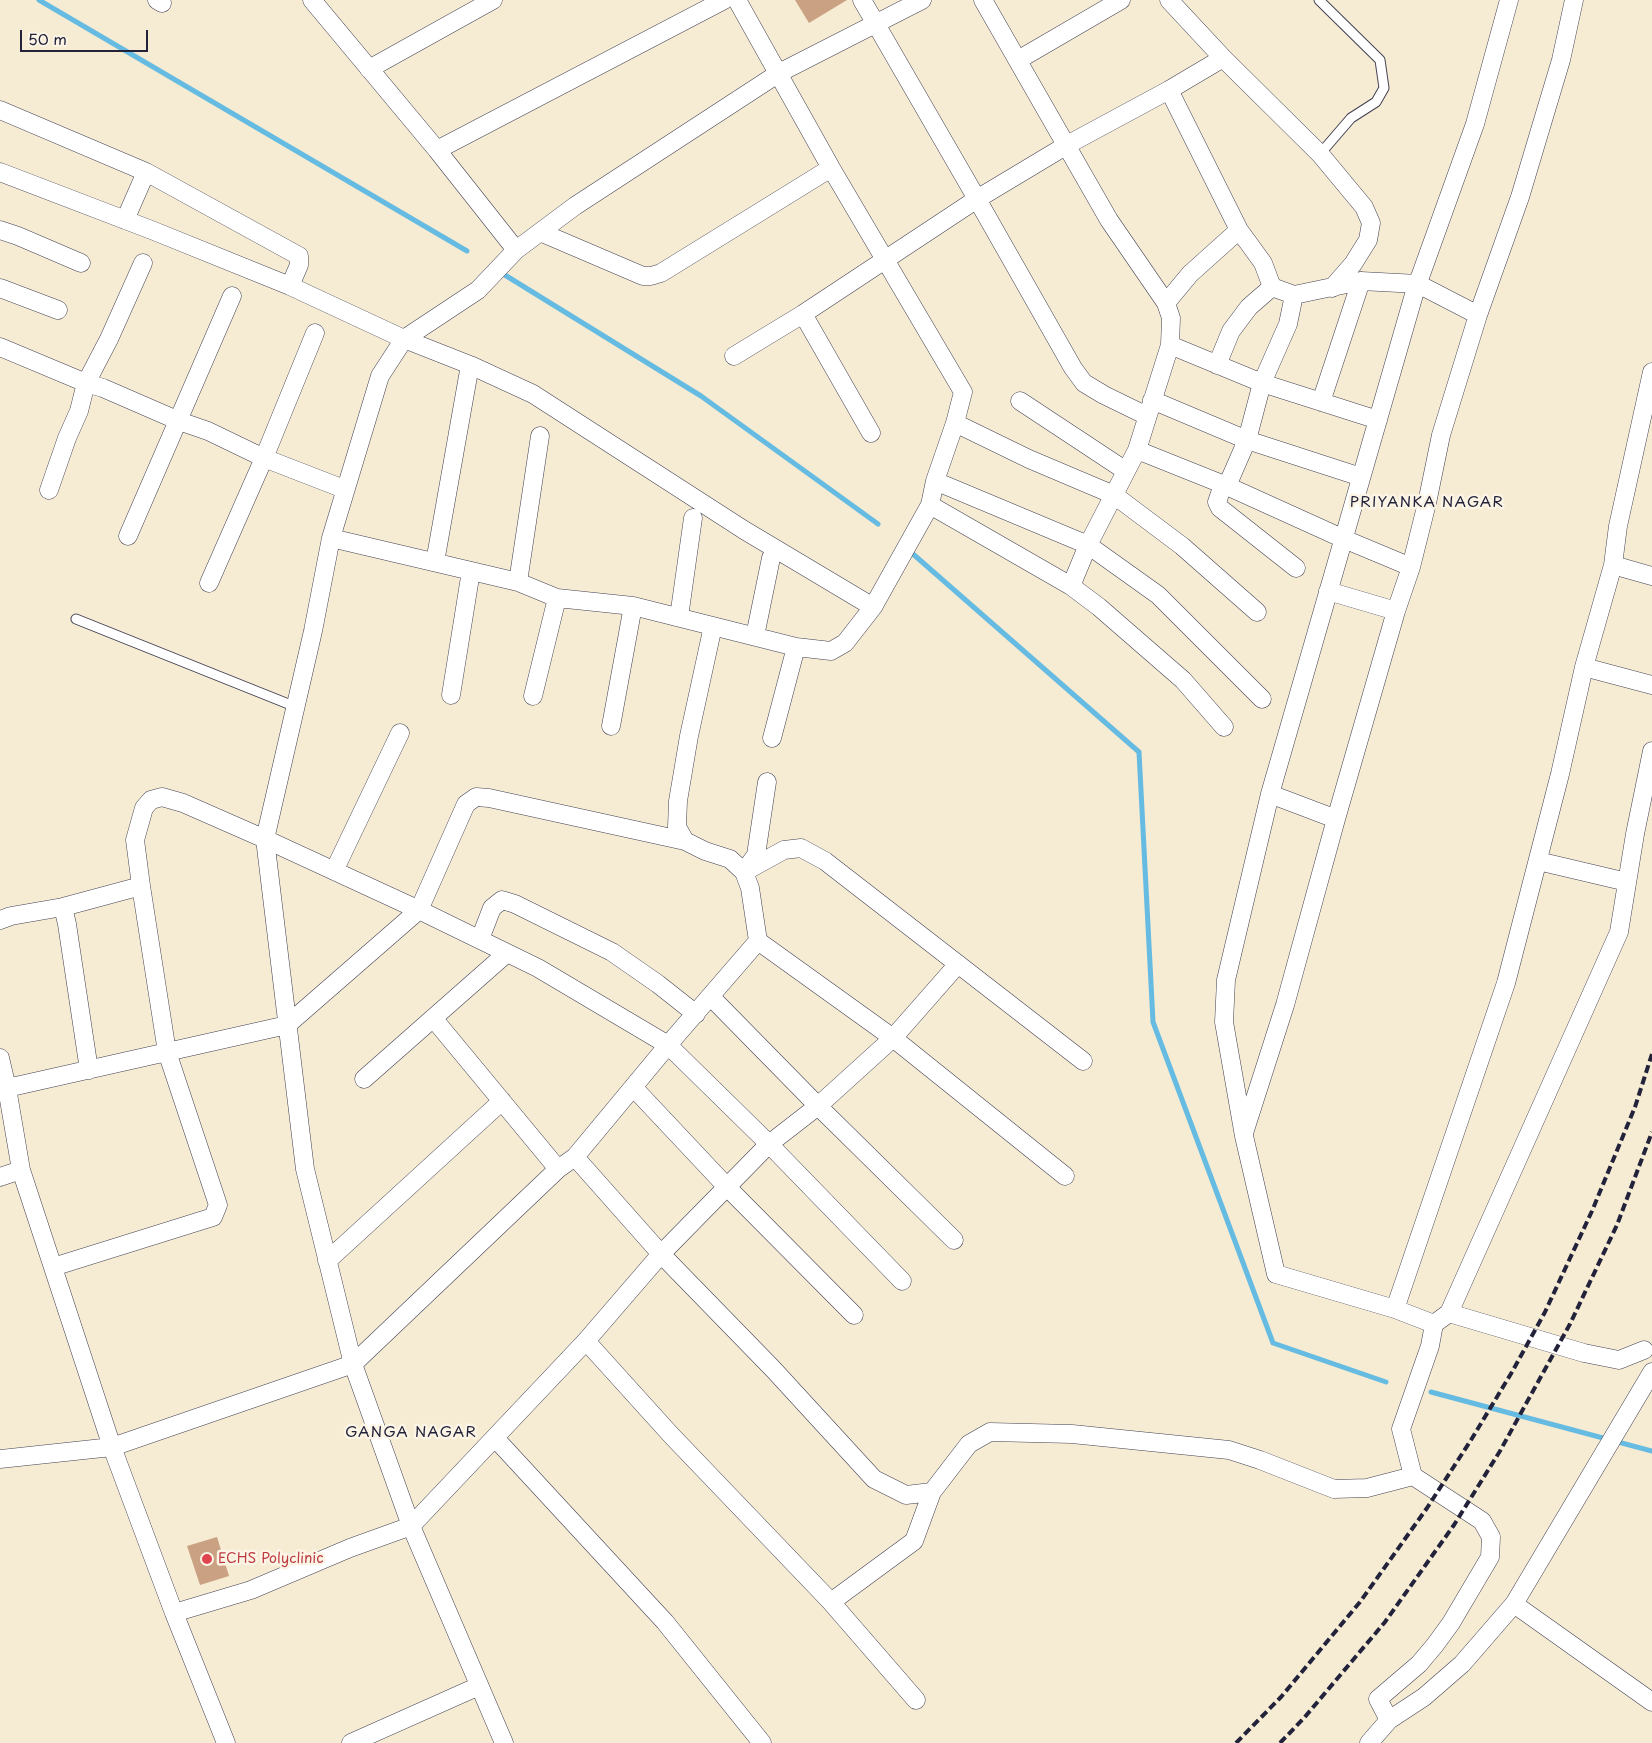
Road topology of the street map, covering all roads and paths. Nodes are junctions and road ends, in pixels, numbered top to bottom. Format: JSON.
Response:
{"nodes":[{"id":1,"x":312,"y":0,"type":"edge"},
{"id":2,"x":493,"y":0,"type":"edge"},
{"id":3,"x":724,"y":0,"type":"edge"},
{"id":4,"x":738,"y":0,"type":"edge"},
{"id":5,"x":862,"y":0,"type":"edge"},
{"id":6,"x":922,"y":0,"type":"edge"},
{"id":7,"x":983,"y":0,"type":"edge"},
{"id":8,"x":1121,"y":0,"type":"edge"},
{"id":9,"x":1169,"y":0,"type":"edge"},
{"id":10,"x":1319,"y":0,"type":"edge"},
{"id":11,"x":1509,"y":0,"type":"edge"},
{"id":12,"x":1574,"y":0,"type":"edge"},
{"id":13,"x":876,"y":23,"type":"junction"},
{"id":14,"x":1223,"y":58,"type":"junction"},
{"id":15,"x":1018,"y":60,"type":"junction"},
{"id":16,"x":369,"y":69,"type":"junction"},
{"id":17,"x":779,"y":73,"type":"junction"},
{"id":18,"x":1169,"y":90,"type":"junction"},
{"id":19,"x":0,"y":110,"type":"edge"},
{"id":20,"x":1067,"y":145,"type":"junction"},
{"id":21,"x":437,"y":150,"type":"junction"},
{"id":22,"x":1320,"y":154,"type":"junction"},
{"id":23,"x":831,"y":168,"type":"junction"},
{"id":24,"x":0,"y":172,"type":"edge"},
{"id":25,"x":146,"y":172,"type":"junction"},
{"id":26,"x":977,"y":199,"type":"junction"},
{"id":27,"x":125,"y":220,"type":"junction"},
{"id":28,"x":0,"y":230,"type":"edge"},
{"id":29,"x":1239,"y":230,"type":"junction"},
{"id":30,"x":540,"y":232,"type":"junction"},
{"id":31,"x":516,"y":250,"type":"junction"},
{"id":32,"x":885,"y":259,"type":"junction"},
{"id":33,"x":81,"y":263,"type":"dead end"},
{"id":34,"x":142,"y":263,"type":"dead end"},
{"id":35,"x":1361,"y":282,"type":"junction"},
{"id":36,"x":1418,"y":284,"type":"junction"},
{"id":37,"x":290,"y":286,"type":"junction"},
{"id":38,"x":1272,"y":287,"type":"junction"},
{"id":39,"x":0,"y":288,"type":"edge"},
{"id":40,"x":1332,"y":288,"type":"junction"},
{"id":41,"x":1294,"y":295,"type":"junction"},
{"id":42,"x":232,"y":296,"type":"dead end"},
{"id":43,"x":1166,"y":303,"type":"junction"},
{"id":44,"x":58,"y":310,"type":"dead end"},
{"id":45,"x":803,"y":314,"type":"junction"},
{"id":46,"x":1478,"y":315,"type":"junction"},
{"id":47,"x":315,"y":333,"type":"dead end"},
{"id":48,"x":404,"y":339,"type":"junction"},
{"id":49,"x":1170,"y":345,"type":"junction"},
{"id":50,"x":0,"y":347,"type":"edge"},
{"id":51,"x":734,"y":356,"type":"dead end"},
{"id":52,"x":470,"y":365,"type":"junction"},
{"id":53,"x":1217,"y":365,"type":"junction"},
{"id":54,"x":1652,"y":372,"type":"edge"},
{"id":55,"x":86,"y":383,"type":"junction"},
{"id":56,"x":1262,"y":383,"type":"junction"},
{"id":57,"x":1020,"y":401,"type":"dead end"},
{"id":58,"x":1321,"y":402,"type":"junction"},
{"id":59,"x":1150,"y":408,"type":"junction"},
{"id":60,"x":1378,"y":420,"type":"junction"},
{"id":61,"x":179,"y":421,"type":"junction"},
{"id":62,"x":955,"y":423,"type":"junction"},
{"id":63,"x":871,"y":434,"type":"dead end"},
{"id":64,"x":540,"y":436,"type":"dead end"},
{"id":65,"x":1247,"y":440,"type":"junction"},
{"id":66,"x":1137,"y":450,"type":"junction"},
{"id":67,"x":264,"y":458,"type":"junction"},
{"id":68,"x":1126,"y":471,"type":"junction"},
{"id":69,"x":1361,"y":477,"type":"junction"},
{"id":70,"x":935,"y":481,"type":"junction"},
{"id":71,"x":1225,"y":485,"type":"junction"},
{"id":72,"x":344,"y":489,"type":"junction"},
{"id":73,"x":49,"y":490,"type":"dead end"},
{"id":74,"x":1114,"y":495,"type":"junction"},
{"id":75,"x":930,"y":505,"type":"junction"},
{"id":76,"x":693,"y":518,"type":"dead end"},
{"id":77,"x":128,"y":536,"type":"dead end"},
{"id":78,"x":331,"y":538,"type":"junction"},
{"id":79,"x":1344,"y":539,"type":"junction"},
{"id":80,"x":1088,"y":545,"type":"junction"},
{"id":81,"x":771,"y":558,"type":"dead end"},
{"id":82,"x":435,"y":562,"type":"junction"},
{"id":83,"x":1613,"y":564,"type":"junction"},
{"id":84,"x":1411,"y":567,"type":"junction"},
{"id":85,"x":1296,"y":568,"type":"dead end"},
{"id":86,"x":471,"y":571,"type":"junction"},
{"id":87,"x":1651,"y":572,"type":"edge"},
{"id":88,"x":518,"y":582,"type":"junction"},
{"id":89,"x":209,"y":583,"type":"dead end"},
{"id":90,"x":1071,"y":586,"type":"junction"},
{"id":91,"x":1328,"y":591,"type":"junction"},
{"id":92,"x":557,"y":598,"type":"junction"},
{"id":93,"x":633,"y":606,"type":"junction"},
{"id":94,"x":873,"y":607,"type":"junction"},
{"id":95,"x":1396,"y":611,"type":"junction"},
{"id":96,"x":1257,"y":612,"type":"dead end"},
{"id":97,"x":678,"y":618,"type":"junction"},
{"id":98,"x":76,"y":619,"type":"dead end"},
{"id":99,"x":713,"y":626,"type":"junction"},
{"id":100,"x":755,"y":636,"type":"junction"},
{"id":101,"x":796,"y":647,"type":"junction"},
{"id":102,"x":1584,"y":667,"type":"junction"},
{"id":103,"x":1652,"y":685,"type":"edge"},
{"id":104,"x":451,"y":695,"type":"dead end"},
{"id":105,"x":533,"y":696,"type":"dead end"},
{"id":106,"x":1262,"y":700,"type":"dead end"},
{"id":107,"x":296,"y":707,"type":"junction"},
{"id":108,"x":611,"y":726,"type":"dead end"},
{"id":109,"x":1224,"y":727,"type":"dead end"},
{"id":110,"x":400,"y":733,"type":"dead end"},
{"id":111,"x":772,"y":738,"type":"dead end"},
{"id":112,"x":1652,"y":752,"type":"edge"},
{"id":113,"x":767,"y":782,"type":"dead end"},
{"id":114,"x":1270,"y":794,"type":"junction"},
{"id":115,"x":1336,"y":819,"type":"junction"},
{"id":116,"x":264,"y":839,"type":"junction"},
{"id":117,"x":684,"y":841,"type":"junction"},
{"id":118,"x":1538,"y":861,"type":"junction"},
{"id":119,"x":334,"y":871,"type":"junction"},
{"id":120,"x":744,"y":872,"type":"junction"},
{"id":121,"x":1627,"y":882,"type":"junction"},
{"id":122,"x":141,"y":886,"type":"junction"},
{"id":123,"x":63,"y":907,"type":"junction"},
{"id":124,"x":419,"y":910,"type":"junction"},
{"id":125,"x":0,"y":920,"type":"edge"},
{"id":126,"x":480,"y":939,"type":"junction"},
{"id":127,"x":758,"y":941,"type":"junction"},
{"id":128,"x":507,"y":953,"type":"junction"},
{"id":129,"x":958,"y":964,"type":"junction"},
{"id":130,"x":711,"y":997,"type":"junction"},
{"id":131,"x":696,"y":1014,"type":"junction"},
{"id":132,"x":433,"y":1018,"type":"junction"},
{"id":133,"x":287,"y":1025,"type":"junction"},
{"id":134,"x":893,"y":1038,"type":"junction"},
{"id":135,"x":668,"y":1045,"type":"junction"},
{"id":136,"x":166,"y":1052,"type":"junction"},
{"id":137,"x":0,"y":1058,"type":"edge"},
{"id":138,"x":1083,"y":1061,"type":"dead end"},
{"id":139,"x":89,"y":1070,"type":"junction"},
{"id":140,"x":364,"y":1079,"type":"dead end"},
{"id":141,"x":633,"y":1087,"type":"junction"},
{"id":142,"x":7,"y":1088,"type":"junction"},
{"id":143,"x":502,"y":1102,"type":"junction"},
{"id":144,"x":818,"y":1106,"type":"junction"},
{"id":145,"x":1244,"y":1136,"type":"junction"},
{"id":146,"x":769,"y":1144,"type":"junction"},
{"id":147,"x":575,"y":1157,"type":"junction"},
{"id":148,"x":558,"y":1169,"type":"junction"},
{"id":149,"x":21,"y":1170,"type":"junction"},
{"id":150,"x":1065,"y":1176,"type":"dead end"},
{"id":151,"x":0,"y":1178,"type":"edge"},
{"id":152,"x":727,"y":1187,"type":"junction"},
{"id":153,"x":954,"y":1240,"type":"dead end"},
{"id":154,"x":661,"y":1254,"type":"junction"},
{"id":155,"x":328,"y":1260,"type":"junction"},
{"id":156,"x":53,"y":1267,"type":"junction"},
{"id":157,"x":902,"y":1281,"type":"dead end"},
{"id":158,"x":1395,"y":1309,"type":"junction"},
{"id":159,"x":1449,"y":1313,"type":"junction"},
{"id":160,"x":854,"y":1315,"type":"dead end"},
{"id":161,"x":1434,"y":1324,"type":"junction"},
{"id":162,"x":586,"y":1341,"type":"junction"},
{"id":163,"x":1649,"y":1350,"type":"edge"},
{"id":164,"x":353,"y":1364,"type":"junction"},
{"id":165,"x":1652,"y":1372,"type":"edge"},
{"id":166,"x":494,"y":1438,"type":"junction"},
{"id":167,"x":112,"y":1446,"type":"junction"},
{"id":168,"x":0,"y":1459,"type":"edge"},
{"id":169,"x":1413,"y":1476,"type":"junction"},
{"id":170,"x":932,"y":1492,"type":"junction"},
{"id":171,"x":411,"y":1526,"type":"junction"},
{"id":172,"x":831,"y":1602,"type":"junction"},
{"id":173,"x":1514,"y":1604,"type":"junction"},
{"id":174,"x":174,"y":1613,"type":"junction"},
{"id":175,"x":479,"y":1686,"type":"junction"},
{"id":176,"x":916,"y":1700,"type":"dead end"},
{"id":177,"x":1652,"y":1702,"type":"edge"},
{"id":178,"x":1389,"y":1720,"type":"junction"},
{"id":179,"x":226,"y":1743,"type":"edge"},
{"id":180,"x":351,"y":1743,"type":"edge"},
{"id":181,"x":504,"y":1743,"type":"edge"},
{"id":182,"x":762,"y":1743,"type":"edge"},
{"id":183,"x":1369,"y":1743,"type":"edge"}],
"edges":[{"from":1,"to":16,"type":"street"},
{"from":2,"to":16,"type":"street"},
{"from":3,"to":21,"type":"street"},
{"from":4,"to":17,"type":"street"},
{"from":5,"to":13,"type":"street"},
{"from":6,"to":13,"type":"street"},
{"from":7,"to":15,"type":"street"},
{"from":8,"to":15,"type":"street"},
{"from":9,"to":14,"type":"street"},
{"from":10,"to":22,"type":"lane"},
{"from":11,"to":36,"type":"street"},
{"from":12,"to":46,"type":"street"},
{"from":13,"to":17,"type":"street"},
{"from":13,"to":26,"type":"street"},
{"from":14,"to":18,"type":"street"},
{"from":14,"to":22,"type":"street"},
{"from":15,"to":20,"type":"street"},
{"from":16,"to":21,"type":"street"},
{"from":17,"to":23,"type":"street"},
{"from":17,"to":30,"type":"street"},
{"from":18,"to":20,"type":"street"},
{"from":18,"to":29,"type":"street"},
{"from":19,"to":25,"type":"street"},
{"from":20,"to":26,"type":"street"},
{"from":20,"to":43,"type":"street"},
{"from":21,"to":31,"type":"street"},
{"from":22,"to":40,"type":"street"},
{"from":23,"to":30,"type":"street"},
{"from":23,"to":32,"type":"street"},
{"from":24,"to":27,"type":"street"},
{"from":25,"to":27,"type":"street"},
{"from":25,"to":37,"type":"street"},
{"from":26,"to":32,"type":"street"},
{"from":26,"to":59,"type":"street"},
{"from":27,"to":37,"type":"street"},
{"from":28,"to":33,"type":"street"},
{"from":29,"to":38,"type":"street"},
{"from":29,"to":43,"type":"street"},
{"from":30,"to":31,"type":"street"},
{"from":31,"to":48,"type":"street"},
{"from":32,"to":45,"type":"street"},
{"from":32,"to":62,"type":"street"},
{"from":34,"to":55,"type":"street"},
{"from":35,"to":36,"type":"street"},
{"from":35,"to":40,"type":"street"},
{"from":35,"to":58,"type":"street"},
{"from":36,"to":46,"type":"street"},
{"from":36,"to":60,"type":"street"},
{"from":37,"to":48,"type":"street"},
{"from":38,"to":41,"type":"street"},
{"from":38,"to":53,"type":"street"},
{"from":39,"to":44,"type":"street"},
{"from":40,"to":41,"type":"street"},
{"from":41,"to":56,"type":"street"},
{"from":42,"to":61,"type":"street"},
{"from":43,"to":49,"type":"street"},
{"from":45,"to":51,"type":"street"},
{"from":45,"to":63,"type":"street"},
{"from":46,"to":84,"type":"street"},
{"from":47,"to":67,"type":"street"},
{"from":48,"to":52,"type":"street"},
{"from":48,"to":72,"type":"street"},
{"from":49,"to":53,"type":"street"},
{"from":49,"to":59,"type":"street"},
{"from":50,"to":55,"type":"street"},
{"from":52,"to":82,"type":"street"},
{"from":52,"to":94,"type":"street"},
{"from":53,"to":56,"type":"street"},
{"from":54,"to":83,"type":"street"},
{"from":55,"to":61,"type":"street"},
{"from":55,"to":73,"type":"street"},
{"from":56,"to":58,"type":"street"},
{"from":56,"to":65,"type":"street"},
{"from":57,"to":68,"type":"street"},
{"from":58,"to":60,"type":"street"},
{"from":59,"to":65,"type":"street"},
{"from":59,"to":66,"type":"street"},
{"from":60,"to":69,"type":"street"},
{"from":61,"to":67,"type":"street"},
{"from":61,"to":77,"type":"street"},
{"from":62,"to":70,"type":"street"},
{"from":62,"to":74,"type":"street"},
{"from":64,"to":88,"type":"street"},
{"from":65,"to":69,"type":"street"},
{"from":65,"to":71,"type":"street"},
{"from":66,"to":68,"type":"street"},
{"from":66,"to":71,"type":"street"},
{"from":67,"to":72,"type":"street"},
{"from":67,"to":89,"type":"street"},
{"from":68,"to":74,"type":"street"},
{"from":69,"to":79,"type":"street"},
{"from":70,"to":75,"type":"street"},
{"from":70,"to":80,"type":"street"},
{"from":71,"to":79,"type":"street"},
{"from":71,"to":85,"type":"street"},
{"from":72,"to":78,"type":"street"},
{"from":74,"to":80,"type":"street"},
{"from":74,"to":96,"type":"street"},
{"from":75,"to":90,"type":"street"},
{"from":75,"to":94,"type":"street"},
{"from":76,"to":97,"type":"street"},
{"from":78,"to":82,"type":"street"},
{"from":78,"to":107,"type":"street"},
{"from":79,"to":84,"type":"street"},
{"from":79,"to":91,"type":"street"},
{"from":80,"to":90,"type":"street"},
{"from":80,"to":106,"type":"street"},
{"from":81,"to":100,"type":"street"},
{"from":82,"to":86,"type":"street"},
{"from":83,"to":87,"type":"street"},
{"from":83,"to":102,"type":"street"},
{"from":84,"to":95,"type":"street"},
{"from":86,"to":88,"type":"street"},
{"from":86,"to":104,"type":"street"},
{"from":88,"to":92,"type":"street"},
{"from":90,"to":109,"type":"street"},
{"from":91,"to":95,"type":"street"},
{"from":91,"to":114,"type":"street"},
{"from":92,"to":93,"type":"street"},
{"from":92,"to":105,"type":"street"},
{"from":93,"to":97,"type":"street"},
{"from":93,"to":108,"type":"street"},
{"from":94,"to":101,"type":"street"},
{"from":95,"to":115,"type":"street"},
{"from":97,"to":99,"type":"street"},
{"from":98,"to":107,"type":"lane"},
{"from":99,"to":100,"type":"street"},
{"from":99,"to":117,"type":"street"},
{"from":100,"to":101,"type":"street"},
{"from":101,"to":111,"type":"street"},
{"from":102,"to":103,"type":"street"},
{"from":102,"to":118,"type":"street"},
{"from":107,"to":116,"type":"street"},
{"from":110,"to":119,"type":"street"},
{"from":112,"to":121,"type":"street"},
{"from":113,"to":120,"type":"street"},
{"from":114,"to":115,"type":"street"},
{"from":114,"to":145,"type":"street"},
{"from":115,"to":145,"type":"street"},
{"from":116,"to":119,"type":"street"},
{"from":116,"to":122,"type":"street"},
{"from":116,"to":133,"type":"street"},
{"from":117,"to":120,"type":"street"},
{"from":117,"to":124,"type":"street"},
{"from":118,"to":121,"type":"street"},
{"from":118,"to":158,"type":"street"},
{"from":119,"to":124,"type":"street"},
{"from":120,"to":127,"type":"street"},
{"from":120,"to":129,"type":"street"},
{"from":121,"to":159,"type":"street"},
{"from":122,"to":123,"type":"street"},
{"from":122,"to":136,"type":"street"},
{"from":123,"to":125,"type":"street"},
{"from":123,"to":139,"type":"street"},
{"from":124,"to":126,"type":"street"},
{"from":124,"to":133,"type":"street"},
{"from":126,"to":128,"type":"street"},
{"from":126,"to":131,"type":"street"},
{"from":127,"to":130,"type":"street"},
{"from":127,"to":134,"type":"street"},
{"from":128,"to":132,"type":"street"},
{"from":128,"to":135,"type":"street"},
{"from":129,"to":134,"type":"street"},
{"from":129,"to":138,"type":"street"},
{"from":130,"to":131,"type":"street"},
{"from":130,"to":144,"type":"street"},
{"from":131,"to":135,"type":"street"},
{"from":132,"to":140,"type":"street"},
{"from":132,"to":143,"type":"street"},
{"from":133,"to":136,"type":"street"},
{"from":133,"to":155,"type":"street"},
{"from":134,"to":144,"type":"street"},
{"from":134,"to":150,"type":"street"},
{"from":135,"to":141,"type":"street"},
{"from":135,"to":146,"type":"street"},
{"from":136,"to":139,"type":"street"},
{"from":136,"to":156,"type":"street"},
{"from":137,"to":142,"type":"street"},
{"from":139,"to":142,"type":"street"},
{"from":141,"to":147,"type":"street"},
{"from":141,"to":152,"type":"street"},
{"from":142,"to":149,"type":"street"},
{"from":143,"to":148,"type":"street"},
{"from":143,"to":155,"type":"street"},
{"from":144,"to":146,"type":"street"},
{"from":144,"to":153,"type":"street"},
{"from":145,"to":158,"type":"street"},
{"from":146,"to":152,"type":"street"},
{"from":146,"to":157,"type":"street"},
{"from":147,"to":148,"type":"street"},
{"from":147,"to":154,"type":"street"},
{"from":148,"to":164,"type":"street"},
{"from":149,"to":151,"type":"street"},
{"from":149,"to":156,"type":"street"},
{"from":152,"to":154,"type":"street"},
{"from":152,"to":160,"type":"street"},
{"from":154,"to":162,"type":"street"},
{"from":154,"to":170,"type":"street"},
{"from":155,"to":164,"type":"street"},
{"from":156,"to":167,"type":"street"},
{"from":158,"to":161,"type":"street"},
{"from":159,"to":161,"type":"street"},
{"from":159,"to":163,"type":"street"},
{"from":161,"to":169,"type":"street"},
{"from":162,"to":166,"type":"street"},
{"from":162,"to":172,"type":"street"},
{"from":164,"to":167,"type":"street"},
{"from":164,"to":171,"type":"street"},
{"from":165,"to":173,"type":"street"},
{"from":166,"to":171,"type":"street"},
{"from":166,"to":182,"type":"street"},
{"from":167,"to":168,"type":"street"},
{"from":167,"to":174,"type":"street"},
{"from":169,"to":170,"type":"street"},
{"from":169,"to":178,"type":"street"},
{"from":170,"to":172,"type":"street"},
{"from":171,"to":174,"type":"street"},
{"from":171,"to":175,"type":"street"},
{"from":172,"to":176,"type":"street"},
{"from":173,"to":177,"type":"street"},
{"from":173,"to":178,"type":"street"},
{"from":174,"to":179,"type":"street"},
{"from":175,"to":180,"type":"street"},
{"from":175,"to":181,"type":"street"},
{"from":178,"to":183,"type":"street"}]}
